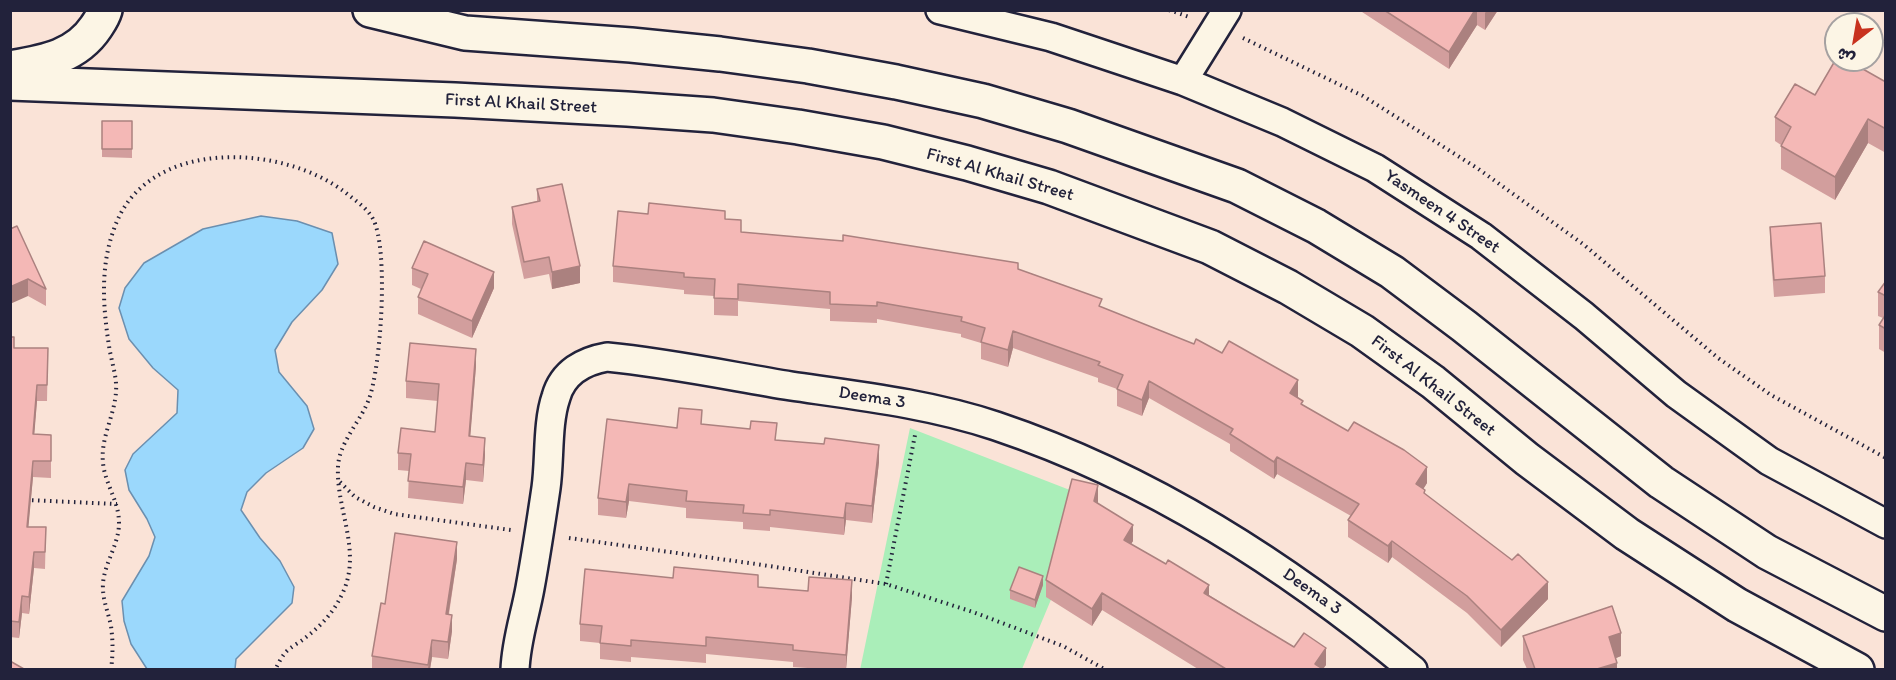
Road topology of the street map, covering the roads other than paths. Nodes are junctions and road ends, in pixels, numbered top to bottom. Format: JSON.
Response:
{"nodes":[{"id":1,"x":105,"y":10,"type":"edge"},
{"id":2,"x":370,"y":10,"type":"edge"},
{"id":3,"x":940,"y":10,"type":"edge"},
{"id":4,"x":1222,"y":18,"type":"edge"},
{"id":5,"x":10,"y":68,"type":"edge"},
{"id":6,"x":1183,"y":81,"type":"junction"},
{"id":7,"x":10,"y":83,"type":"edge"},
{"id":8,"x":1886,"y":524,"type":"edge"},
{"id":9,"x":1886,"y":614,"type":"edge"},
{"id":10,"x":515,"y":669,"type":"edge"},
{"id":11,"x":1413,"y":669,"type":"edge"},
{"id":12,"x":1857,"y":669,"type":"edge"}],
"edges":[{"from":1,"to":5,"type":"main road"},
{"from":2,"to":9,"type":"main road"},
{"from":3,"to":6,"type":"street","name":"Yasmeen 4 Street"},
{"from":4,"to":6,"type":"street"},
{"from":6,"to":8,"type":"street","name":"Yasmeen 4 Street"},
{"from":7,"to":12,"type":"main road","name":"First Al Khail Street"},
{"from":10,"to":11,"type":"street","name":"Deema 3"}]}
